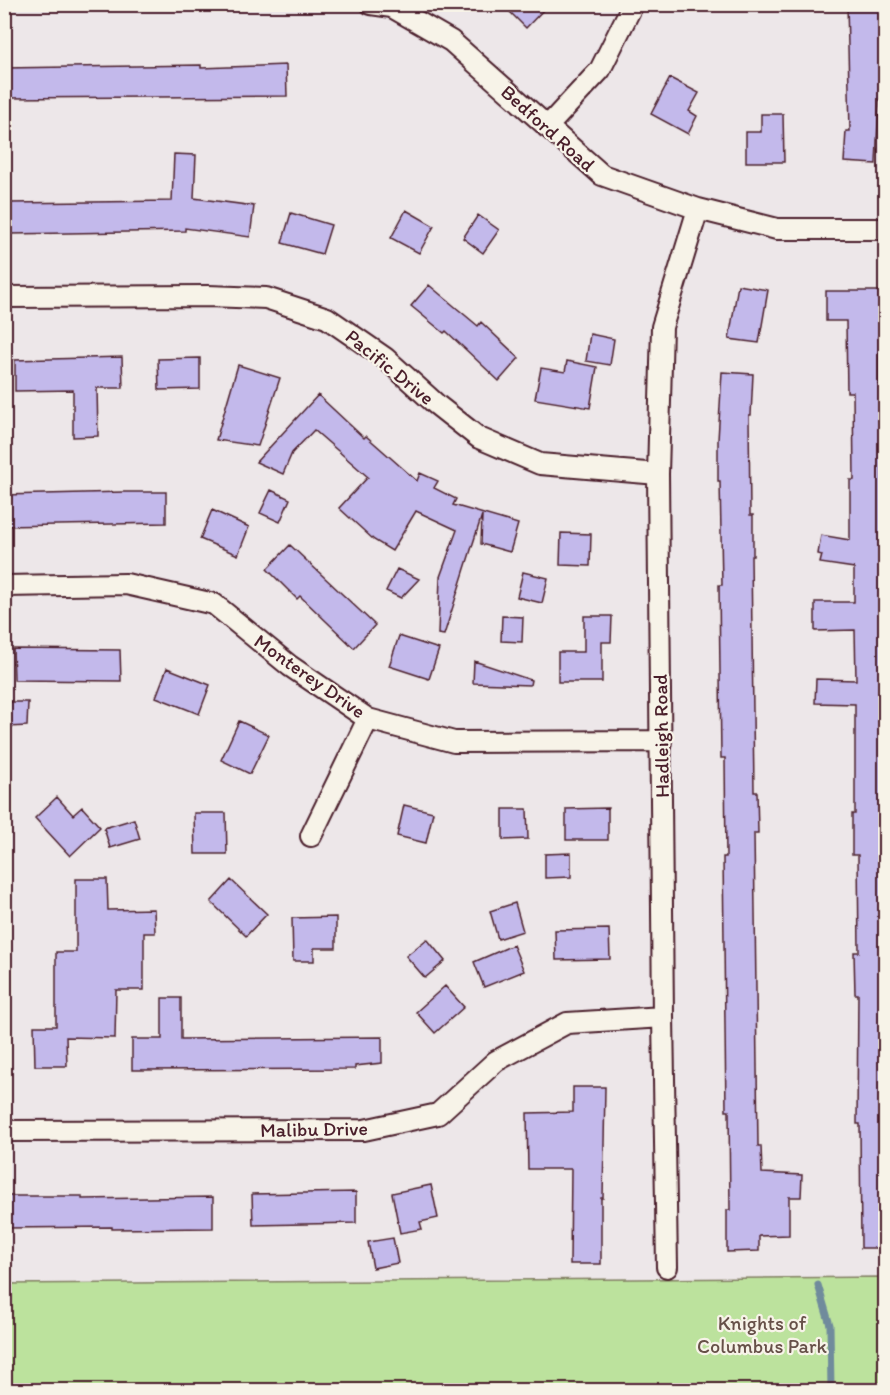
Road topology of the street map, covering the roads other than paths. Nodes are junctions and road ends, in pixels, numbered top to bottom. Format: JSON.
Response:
{"nodes":[{"id":1,"x":371,"y":4,"type":"edge"},
{"id":2,"x":633,"y":4,"type":"edge"},
{"id":3,"x":547,"y":127,"type":"junction"},
{"id":4,"x":698,"y":209,"type":"junction"},
{"id":5,"x":885,"y":229,"type":"edge"},
{"id":6,"x":4,"y":297,"type":"edge"},
{"id":7,"x":658,"y":474,"type":"junction"},
{"id":8,"x":4,"y":586,"type":"edge"},
{"id":9,"x":369,"y":719,"type":"junction"},
{"id":10,"x":661,"y":741,"type":"junction"},
{"id":11,"x":311,"y":836,"type":"dead end"},
{"id":12,"x":663,"y":1017,"type":"junction"},
{"id":13,"x":4,"y":1131,"type":"edge"},
{"id":14,"x":668,"y":1267,"type":"dead end"}],
"edges":[{"from":1,"to":3,"type":"street","name":"Bedford Road"},
{"from":2,"to":3,"type":"street"},
{"from":3,"to":4,"type":"street","name":"Bedford Road"},
{"from":4,"to":5,"type":"street","name":"Bedford Road"},
{"from":4,"to":7,"type":"street","name":"Hadleigh Road"},
{"from":6,"to":7,"type":"street","name":"Pacific Drive"},
{"from":7,"to":10,"type":"street","name":"Hadleigh Road"},
{"from":8,"to":9,"type":"street","name":"Monterey Drive"},
{"from":9,"to":10,"type":"street","name":"Monterey Drive"},
{"from":9,"to":11,"type":"street"},
{"from":10,"to":12,"type":"street","name":"Hadleigh Road"},
{"from":12,"to":13,"type":"street","name":"Malibu Drive"},
{"from":12,"to":14,"type":"street","name":"Hadleigh Road"}]}
